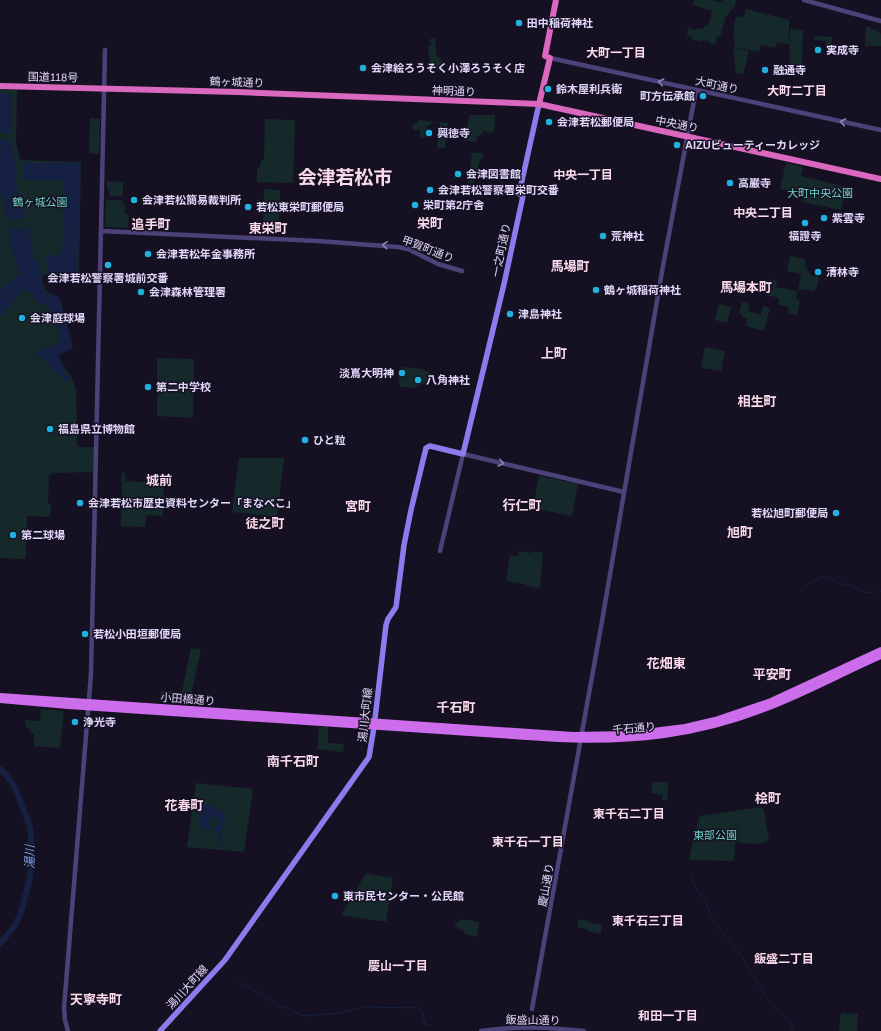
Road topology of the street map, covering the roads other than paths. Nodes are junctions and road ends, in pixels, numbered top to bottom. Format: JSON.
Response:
{"nodes":[{"id":1,"x":556,"y":0,"type":"edge"},
{"id":2,"x":804,"y":0,"type":"edge"},
{"id":3,"x":881,"y":21,"type":"edge"},
{"id":4,"x":106,"y":50,"type":"dead end"},
{"id":5,"x":547,"y":57,"type":"junction"},
{"id":6,"x":0,"y":86,"type":"edge"},
{"id":7,"x":105,"y":88,"type":"junction"},
{"id":8,"x":696,"y":90,"type":"junction"},
{"id":9,"x":368,"y":97,"type":"joint"},
{"id":10,"x":539,"y":104,"type":"junction"},
{"id":11,"x":881,"y":130,"type":"edge"},
{"id":12,"x":687,"y":136,"type":"junction"},
{"id":13,"x":881,"y":178,"type":"edge"},
{"id":14,"x":102,"y":231,"type":"junction"},
{"id":15,"x":462,"y":271,"type":"dead end"},
{"id":16,"x":463,"y":454,"type":"junction"},
{"id":17,"x":624,"y":492,"type":"junction"},
{"id":18,"x":440,"y":551,"type":"dead end"},
{"id":19,"x":881,"y":650,"type":"edge"},
{"id":20,"x":881,"y":656,"type":"edge"},
{"id":21,"x":0,"y":696,"type":"edge"},
{"id":22,"x":0,"y":700,"type":"edge"},
{"id":23,"x":89,"y":705,"type":"junction"},
{"id":24,"x":375,"y":724,"type":"junction"},
{"id":25,"x":581,"y":737,"type":"junction"},
{"id":26,"x":532,"y":1009,"type":"dead end"},
{"id":27,"x":68,"y":1031,"type":"edge"},
{"id":28,"x":160,"y":1031,"type":"edge"},
{"id":29,"x":482,"y":1031,"type":"edge"},
{"id":30,"x":584,"y":1031,"type":"edge"}],
"edges":[{"from":1,"to":5,"type":"highway","name":"一之町通り"},
{"from":2,"to":3,"type":"street"},
{"from":4,"to":7,"type":"street"},
{"from":8,"to":5,"type":"street","name":"大町通り","one_way":true},
{"from":5,"to":10,"type":"highway","name":"一之町通り"},
{"from":6,"to":7,"type":"highway","name":"国道118号"},
{"from":7,"to":9,"type":"highway","name":"鶴ヶ城通り"},
{"from":7,"to":14,"type":"street"},
{"from":11,"to":8,"type":"street","name":"大町通り","one_way":true},
{"from":8,"to":12,"type":"street","name":"慶山通り"},
{"from":9,"to":10,"type":"highway","name":"神明通り"},
{"from":10,"to":12,"type":"highway","name":"中央通り"},
{"from":10,"to":16,"type":"main road","name":"一之町通り"},
{"from":12,"to":13,"type":"highway","name":"中央通り"},
{"from":12,"to":17,"type":"street","name":"慶山通り"},
{"from":15,"to":14,"type":"street","name":"甲賀町通り","one_way":true},
{"from":14,"to":23,"type":"street"},
{"from":16,"to":17,"type":"street","one_way":true},
{"from":16,"to":18,"type":"street"},
{"from":16,"to":24,"type":"main road","name":"湯川大町線"},
{"from":17,"to":25,"type":"street","name":"慶山通り"},
{"from":19,"to":25,"type":"main road","name":"千石通り"},
{"from":20,"to":25,"type":"main road","name":"千石通り"},
{"from":21,"to":23,"type":"main road","name":"小田橋通り"},
{"from":22,"to":23,"type":"main road","name":"小田橋通り"},
{"from":23,"to":24,"type":"main road","name":"小田橋通り"},
{"from":23,"to":27,"type":"street"},
{"from":24,"to":25,"type":"main road","name":"千石通り"},
{"from":24,"to":28,"type":"main road","name":"湯川大町線"},
{"from":25,"to":26,"type":"street","name":"慶山通り"},
{"from":29,"to":30,"type":"street","name":"飯盛山通り"}]}
